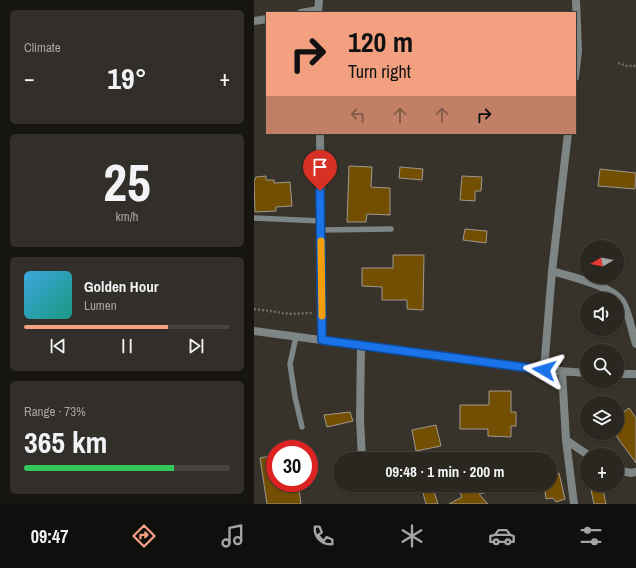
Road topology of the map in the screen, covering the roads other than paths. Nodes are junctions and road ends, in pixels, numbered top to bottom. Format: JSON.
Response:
{"nodes":[{"id":1,"x":319,"y":0,"type":"edge"},
{"id":2,"x":576,"y":0,"type":"edge"},
{"id":3,"x":318,"y":12,"type":"edge"},
{"id":4,"x":266,"y":18,"type":"edge"},
{"id":5,"x":254,"y":21,"type":"edge"},
{"id":6,"x":576,"y":68,"type":"edge"},
{"id":7,"x":320,"y":134,"type":"edge"},
{"id":8,"x":568,"y":134,"type":"edge"},
{"id":9,"x":254,"y":218,"type":"edge"},
{"id":10,"x":321,"y":221,"type":"junction"},
{"id":11,"x":391,"y":229,"type":"dead end"},
{"id":12,"x":321,"y":230,"type":"junction"},
{"id":13,"x":552,"y":271,"type":"junction"},
{"id":14,"x":254,"y":331,"type":"edge"},
{"id":15,"x":296,"y":336,"type":"junction"},
{"id":16,"x":322,"y":340,"type":"junction"},
{"id":17,"x":636,"y":344,"type":"edge"},
{"id":18,"x":360,"y":345,"type":"junction"},
{"id":19,"x":544,"y":370,"type":"junction"},
{"id":20,"x":562,"y":371,"type":"junction"},
{"id":21,"x":580,"y":372,"type":"edge"},
{"id":22,"x":624,"y":374,"type":"edge"},
{"id":23,"x":636,"y":374,"type":"edge"},
{"id":24,"x":302,"y":427,"type":"dead end"},
{"id":25,"x":566,"y":440,"type":"junction"},
{"id":26,"x":580,"y":450,"type":"edge"},
{"id":27,"x":362,"y":452,"type":"edge"},
{"id":28,"x":624,"y":472,"type":"edge"},
{"id":29,"x":636,"y":472,"type":"edge"},
{"id":30,"x":574,"y":504,"type":"edge"}],
"edges":[{"from":1,"to":3,"type":"street"},
{"from":2,"to":6,"type":"street"},
{"from":4,"to":5,"type":"street"},
{"from":7,"to":10,"type":"street"},
{"from":8,"to":13,"type":"street"},
{"from":9,"to":10,"type":"lane"},
{"from":10,"to":12,"type":"street"},
{"from":11,"to":12,"type":"lane"},
{"from":12,"to":16,"type":"street"},
{"from":13,"to":17,"type":"street"},
{"from":13,"to":19,"type":"street"},
{"from":14,"to":15,"type":"street"},
{"from":15,"to":16,"type":"street"},
{"from":15,"to":24,"type":"lane"},
{"from":16,"to":18,"type":"street"},
{"from":18,"to":19,"type":"street"},
{"from":18,"to":27,"type":"street"},
{"from":19,"to":20,"type":"street"},
{"from":20,"to":21,"type":"street"},
{"from":20,"to":25,"type":"street"},
{"from":22,"to":23,"type":"street"},
{"from":25,"to":26,"type":"street"},
{"from":25,"to":30,"type":"street"},
{"from":28,"to":29,"type":"street"}]}
